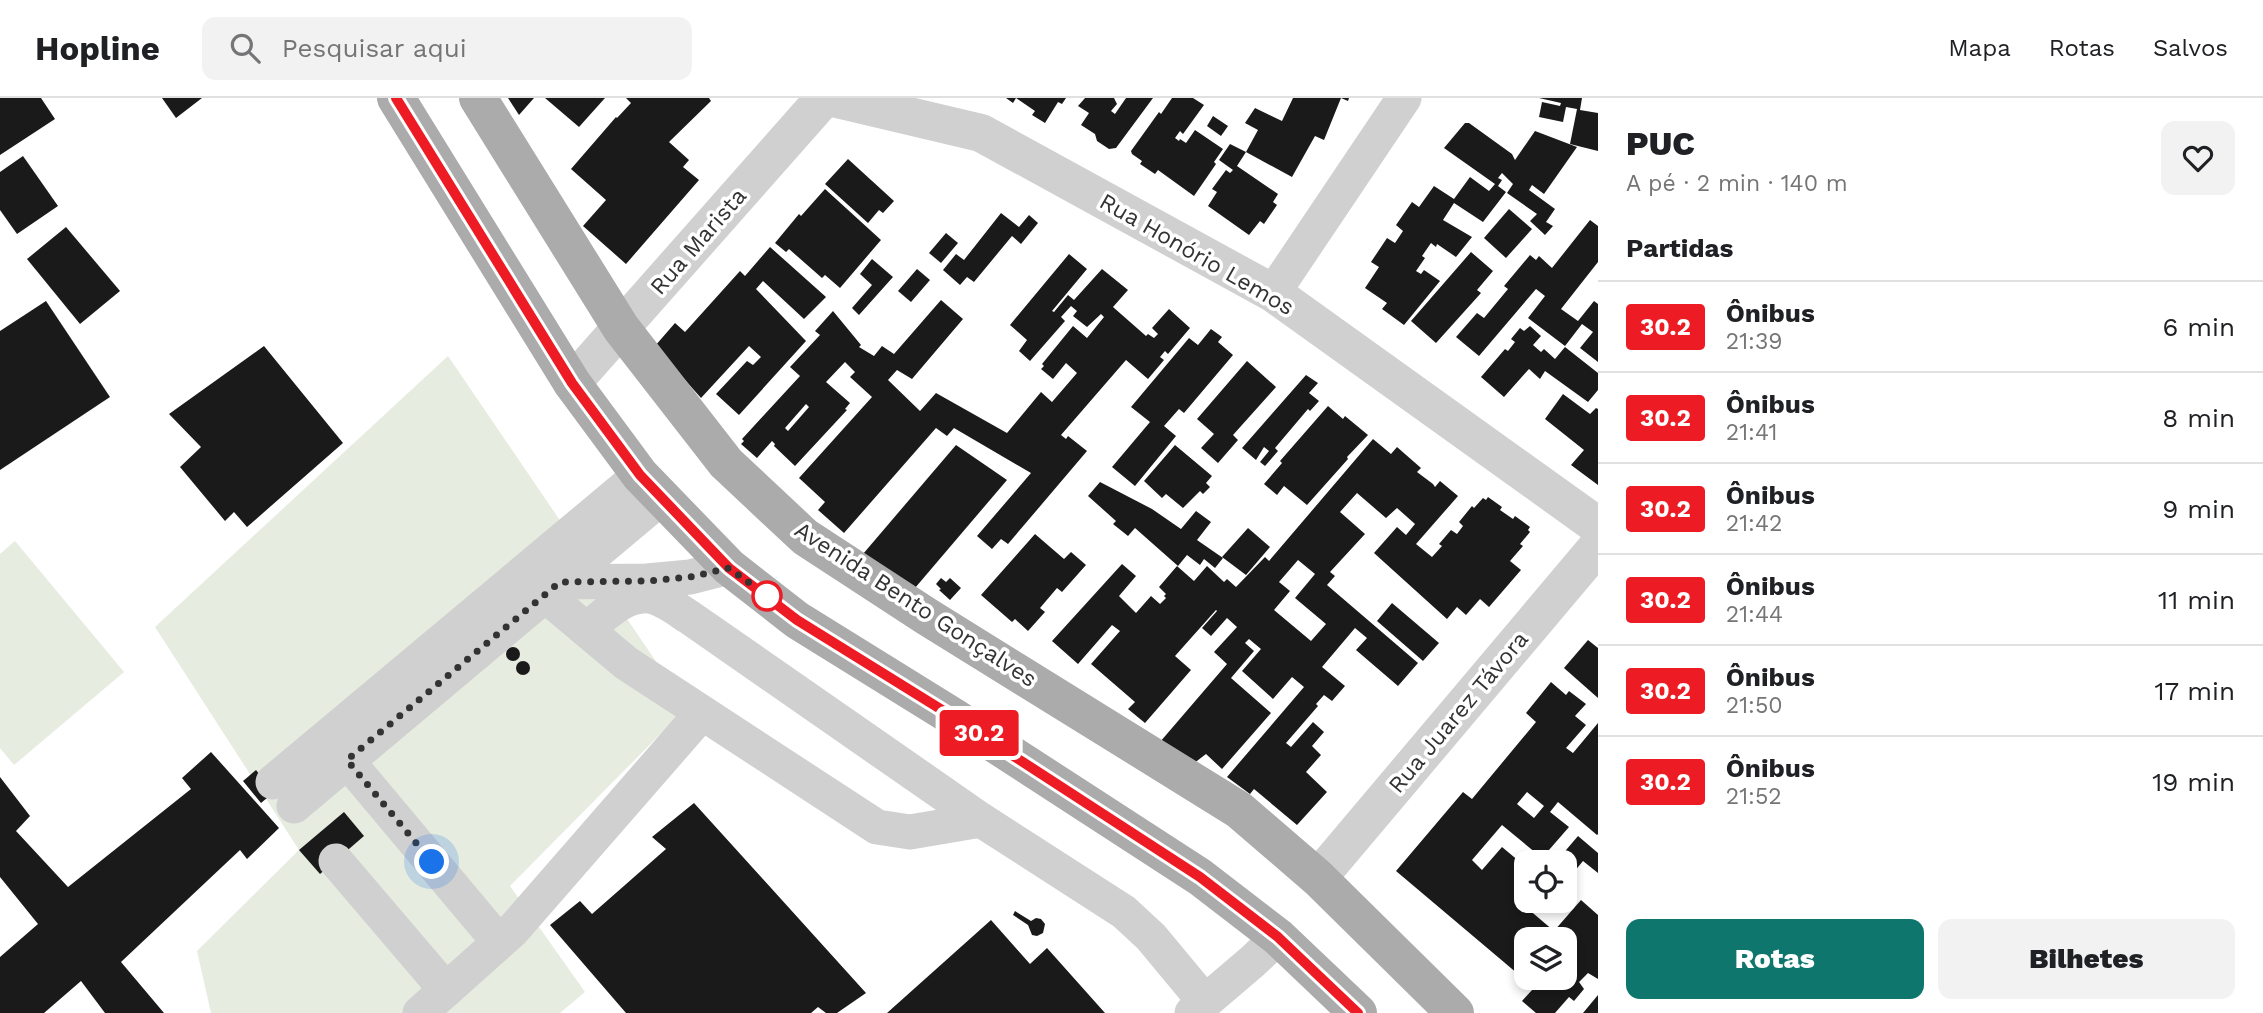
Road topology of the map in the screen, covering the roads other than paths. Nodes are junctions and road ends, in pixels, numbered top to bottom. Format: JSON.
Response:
{"nodes":[{"id":1,"x":396,"y":98,"type":"edge"},
{"id":2,"x":478,"y":98,"type":"edge"},
{"id":3,"x":824,"y":98,"type":"edge"},
{"id":4,"x":833,"y":98,"type":"edge"},
{"id":5,"x":1404,"y":98,"type":"edge"},
{"id":6,"x":1273,"y":293,"type":"junction"},
{"id":7,"x":621,"y":328,"type":"junction"},
{"id":8,"x":572,"y":383,"type":"junction"},
{"id":9,"x":651,"y":486,"type":"junction"},
{"id":10,"x":1598,"y":526,"type":"edge"},
{"id":11,"x":1598,"y":546,"type":"edge"},
{"id":12,"x":729,"y":568,"type":"junction"},
{"id":13,"x":563,"y":570,"type":"junction"},
{"id":14,"x":587,"y":630,"type":"junction"},
{"id":15,"x":702,"y":713,"type":"junction"},
{"id":16,"x":337,"y":748,"type":"junction"},
{"id":17,"x":284,"y":794,"type":"dead end"},
{"id":18,"x":981,"y":820,"type":"junction"},
{"id":19,"x":336,"y":861,"type":"dead end"},
{"id":20,"x":1318,"y":878,"type":"junction"},
{"id":21,"x":1278,"y":937,"type":"junction"},
{"id":22,"x":499,"y":942,"type":"junction"},
{"id":23,"x":433,"y":1002,"type":"edge"},
{"id":24,"x":1198,"y":1008,"type":"edge"},
{"id":25,"x":1358,"y":1013,"type":"edge"},
{"id":26,"x":1455,"y":1013,"type":"edge"}],
"edges":[{"from":1,"to":8,"type":"main road"},
{"from":2,"to":7,"type":"main road","name":"Avenida Bento Gonçalves"},
{"from":3,"to":7,"type":"street","name":"Rua Marista"},
{"from":4,"to":6,"type":"street","name":"Rua Honório Lemos"},
{"from":5,"to":6,"type":"street"},
{"from":6,"to":10,"type":"street","name":"Rua Honório Lemos"},
{"from":7,"to":8,"type":"street","name":"Rua Marista"},
{"from":7,"to":20,"type":"main road","name":"Avenida Bento Gonçalves"},
{"from":8,"to":9,"type":"main road"},
{"from":9,"to":12,"type":"main road"},
{"from":9,"to":13,"type":"street"},
{"from":11,"to":20,"type":"street","name":"Rua Juarez Távora"},
{"from":12,"to":13,"type":"street"},
{"from":12,"to":21,"type":"main road"},
{"from":13,"to":14,"type":"street"},
{"from":13,"to":16,"type":"street"},
{"from":13,"to":16,"type":"street"},
{"from":14,"to":15,"type":"street"},
{"from":14,"to":18,"type":"street"},
{"from":15,"to":18,"type":"street"},
{"from":15,"to":22,"type":"street"},
{"from":16,"to":17,"type":"street"},
{"from":16,"to":22,"type":"street"},
{"from":18,"to":24,"type":"street"},
{"from":19,"to":23,"type":"street"},
{"from":20,"to":26,"type":"main road","name":"Avenida Bento Gonçalves"},
{"from":21,"to":24,"type":"street"},
{"from":21,"to":25,"type":"main road"},
{"from":22,"to":23,"type":"street"}]}
